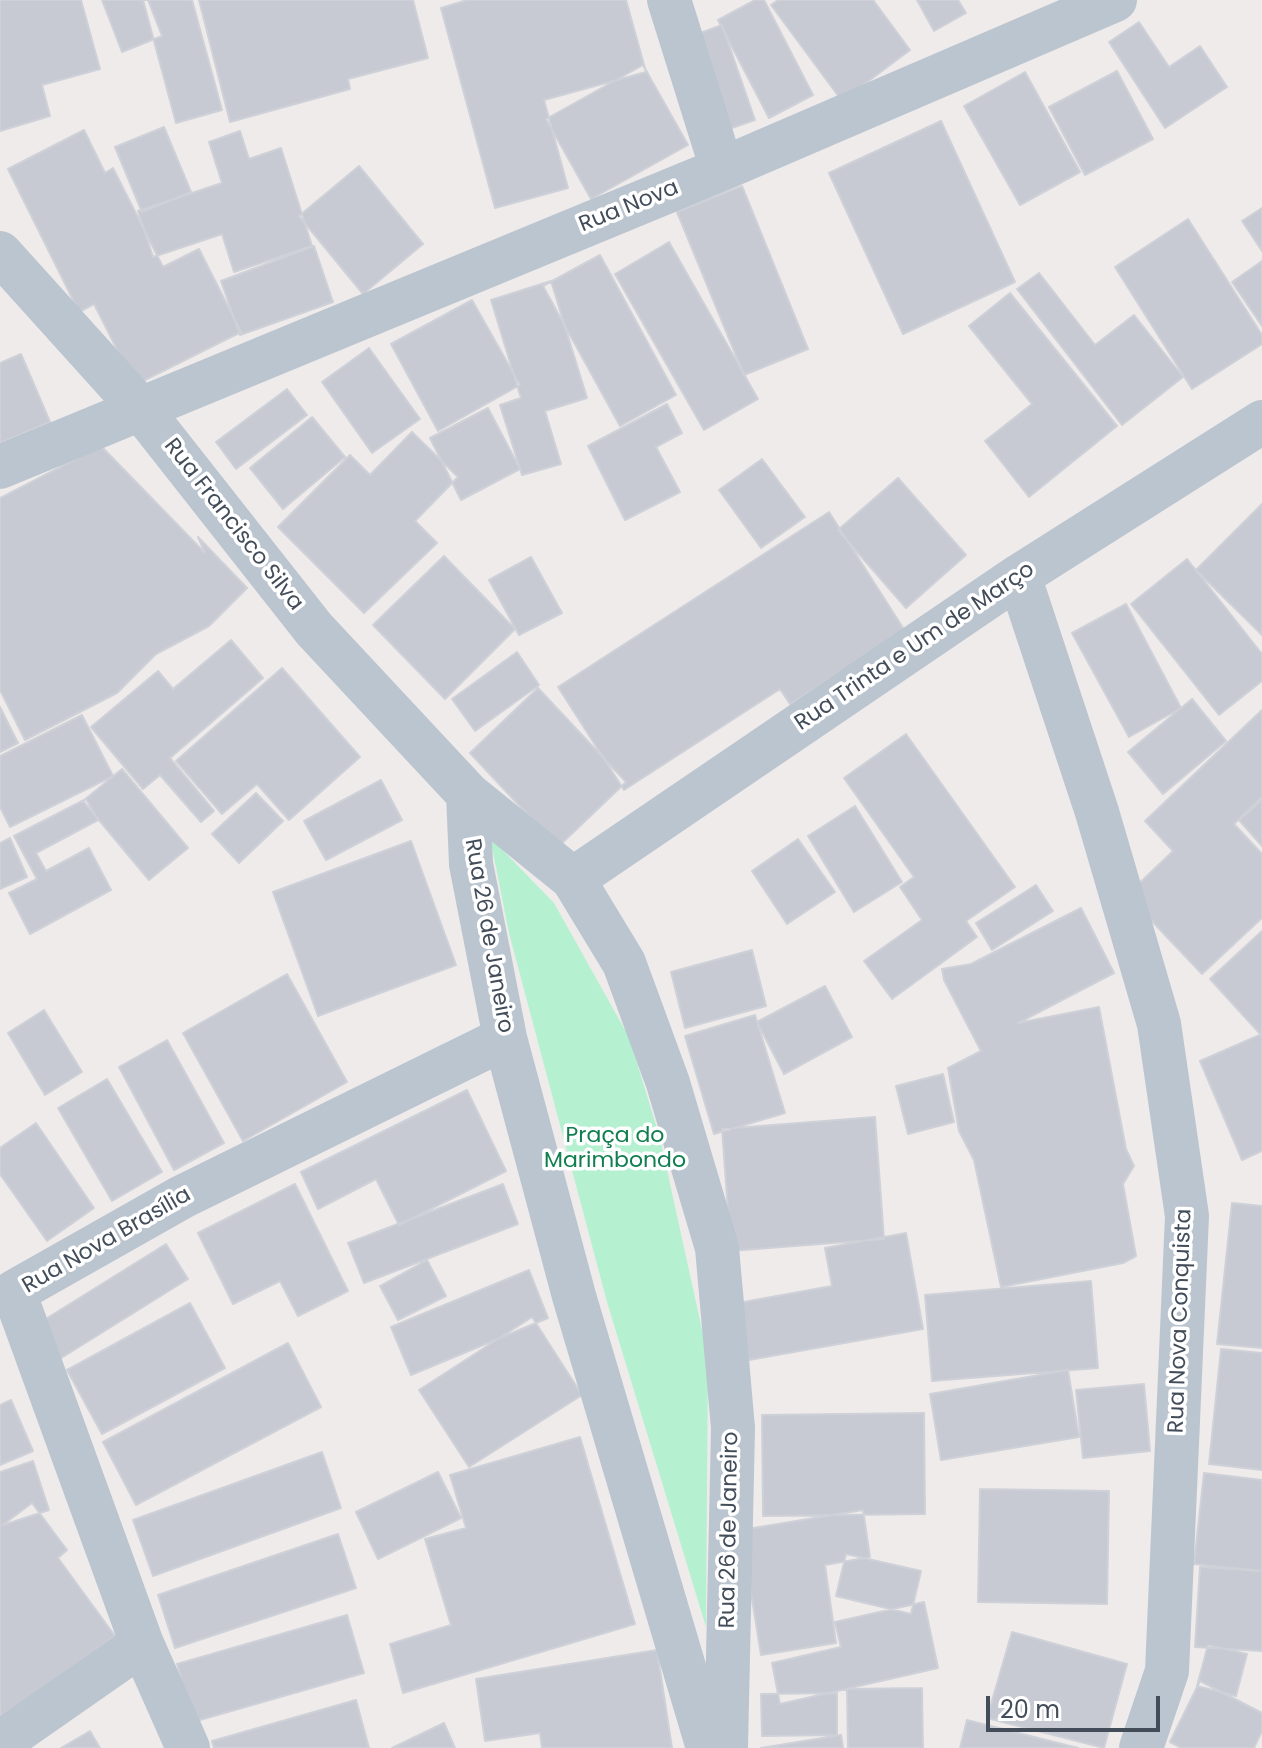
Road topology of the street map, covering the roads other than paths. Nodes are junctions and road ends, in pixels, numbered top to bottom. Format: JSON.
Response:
{"nodes":[{"id":1,"x":669,"y":0,"type":"edge"},
{"id":2,"x":1115,"y":0,"type":"edge"},
{"id":3,"x":722,"y":169,"type":"junction"},
{"id":4,"x":0,"y":253,"type":"edge"},
{"id":5,"x":140,"y":408,"type":"junction"},
{"id":6,"x":1262,"y":422,"type":"edge"},
{"id":7,"x":0,"y":467,"type":"edge"},
{"id":8,"x":1019,"y":576,"type":"junction"},
{"id":9,"x":468,"y":794,"type":"junction"},
{"id":10,"x":573,"y":879,"type":"junction"},
{"id":11,"x":505,"y":1038,"type":"junction"},
{"id":12,"x":142,"y":1644,"type":"junction"},
{"id":13,"x":0,"y":1743,"type":"edge"},
{"id":14,"x":188,"y":1748,"type":"edge"},
{"id":15,"x":708,"y":1748,"type":"edge"},
{"id":16,"x":726,"y":1748,"type":"edge"},
{"id":17,"x":1141,"y":1748,"type":"edge"}],
"edges":[{"from":1,"to":3,"type":"street"},
{"from":2,"to":3,"type":"street","name":"Rua Nova"},
{"from":3,"to":5,"type":"street","name":"Rua Nova"},
{"from":4,"to":5,"type":"street","name":"Rua Francisco Silva"},
{"from":5,"to":7,"type":"street","name":"Rua Nova"},
{"from":5,"to":9,"type":"street","name":"Rua Francisco Silva"},
{"from":6,"to":8,"type":"street","name":"Rua Trinta e Um de Março"},
{"from":8,"to":10,"type":"street","name":"Rua Trinta e Um de Março"},
{"from":8,"to":17,"type":"street","name":"Rua Nova Conquista"},
{"from":9,"to":10,"type":"street","name":"Rua 26 de Janeiro"},
{"from":9,"to":11,"type":"street","name":"Rua 26 de Janeiro"},
{"from":10,"to":16,"type":"street","name":"Rua 26 de Janeiro"},
{"from":11,"to":12,"type":"street","name":"Rua Nova Brasília"},
{"from":11,"to":15,"type":"street","name":"Rua 26 de Janeiro"},
{"from":12,"to":13,"type":"street"},
{"from":12,"to":14,"type":"street","name":"Rua Nova Brasília"}]}
